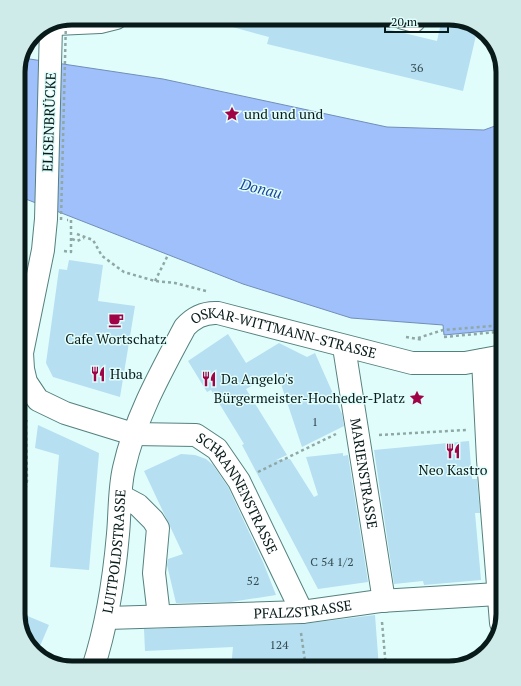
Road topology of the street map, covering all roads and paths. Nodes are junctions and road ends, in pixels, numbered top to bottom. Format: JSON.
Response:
{"nodes":[{"id":1,"x":60,"y":27,"type":"edge"},
{"id":2,"x":60,"y":27,"type":"edge"},
{"id":3,"x":54,"y":219,"type":"junction"},
{"id":4,"x":71,"y":220,"type":"dead end"},
{"id":5,"x":77,"y":234,"type":"dead end"},
{"id":6,"x":84,"y":238,"type":"junction"},
{"id":7,"x":72,"y":239,"type":"junction"},
{"id":8,"x":71,"y":252,"type":"dead end"},
{"id":9,"x":168,"y":255,"type":"dead end"},
{"id":10,"x":155,"y":282,"type":"junction"},
{"id":11,"x":209,"y":292,"type":"dead end"},
{"id":12,"x":496,"y":325,"type":"edge"},
{"id":13,"x":496,"y":332,"type":"edge"},
{"id":14,"x":402,"y":337,"type":"dead end"},
{"id":15,"x":444,"y":337,"type":"dead end"},
{"id":16,"x":25,"y":338,"type":"edge"},
{"id":17,"x":416,"y":339,"type":"junction"},
{"id":18,"x":431,"y":341,"type":"dead end"},
{"id":19,"x":344,"y":347,"type":"junction"},
{"id":20,"x":493,"y":358,"type":"edge"},
{"id":21,"x":25,"y":378,"type":"edge"},
{"id":22,"x":26,"y":382,"type":"joint"},
{"id":23,"x":26,"y":422,"type":"dead end"},
{"id":24,"x":486,"y":429,"type":"junction"},
{"id":25,"x":357,"y":430,"type":"junction"},
{"id":26,"x":133,"y":434,"type":"junction"},
{"id":27,"x":495,"y":459,"type":"edge"},
{"id":28,"x":239,"y":481,"type":"junction"},
{"id":29,"x":25,"y":492,"type":"edge"},
{"id":30,"x":121,"y":496,"type":"junction"},
{"id":31,"x":496,"y":504,"type":"edge"},
{"id":32,"x":496,"y":594,"type":"edge"},
{"id":33,"x":382,"y":601,"type":"junction"},
{"id":34,"x":302,"y":612,"type":"junction"},
{"id":35,"x":159,"y":616,"type":"junction"},
{"id":36,"x":107,"y":618,"type":"junction"},
{"id":37,"x":95,"y":661,"type":"edge"},
{"id":38,"x":305,"y":661,"type":"edge"},
{"id":39,"x":386,"y":661,"type":"edge"}],
"edges":[{"from":1,"to":3,"type":"street","name":"ELISENBRÜCKE"},
{"from":2,"to":3,"type":"path","bridge":true},
{"from":3,"to":16,"type":"street","name":"ELISENBRÜCKE"},
{"from":4,"to":7,"type":"path"},
{"from":5,"to":6,"type":"path"},
{"from":6,"to":7,"type":"path"},
{"from":6,"to":10,"type":"path"},
{"from":7,"to":8,"type":"path"},
{"from":9,"to":10,"type":"path"},
{"from":10,"to":11,"type":"path"},
{"from":12,"to":17,"type":"path"},
{"from":13,"to":15,"type":"path"},
{"from":14,"to":17,"type":"path"},
{"from":17,"to":18,"type":"path"},
{"from":19,"to":20,"type":"street","name":"OSKAR-WITTMANN-STRASSE"},
{"from":19,"to":25,"type":"street","name":"MARIENSTRASSE"},
{"from":19,"to":26,"type":"street","name":"OSKAR-WITTMANN-STRASSE"},
{"from":20,"to":24,"type":"street"},
{"from":21,"to":22,"type":"street","name":"ELISENBRÜCKE"},
{"from":22,"to":26,"type":"street","name":"SCHRANNENSTRASSE"},
{"from":23,"to":29,"type":"path"},
{"from":24,"to":25,"type":"path"},
{"from":24,"to":27,"type":"street"},
{"from":25,"to":28,"type":"path"},
{"from":25,"to":33,"type":"street","name":"MARIENSTRASSE"},
{"from":26,"to":28,"type":"street","name":"SCHRANNENSTRASSE"},
{"from":26,"to":30,"type":"street","name":"LUITPOLDSTRASSE"},
{"from":27,"to":31,"type":"street"},
{"from":28,"to":34,"type":"street","name":"SCHRANNENSTRASSE"},
{"from":30,"to":35,"type":"street"},
{"from":30,"to":36,"type":"street","name":"LUITPOLDSTRASSE"},
{"from":32,"to":33,"type":"street","name":"PFALZSTRASSE"},
{"from":33,"to":34,"type":"street","name":"PFALZSTRASSE"},
{"from":33,"to":39,"type":"path"},
{"from":34,"to":35,"type":"street","name":"PFALZSTRASSE"},
{"from":34,"to":38,"type":"path"},
{"from":35,"to":36,"type":"street","name":"PFALZSTRASSE"},
{"from":36,"to":37,"type":"street","name":"LUITPOLDSTRASSE"}]}
